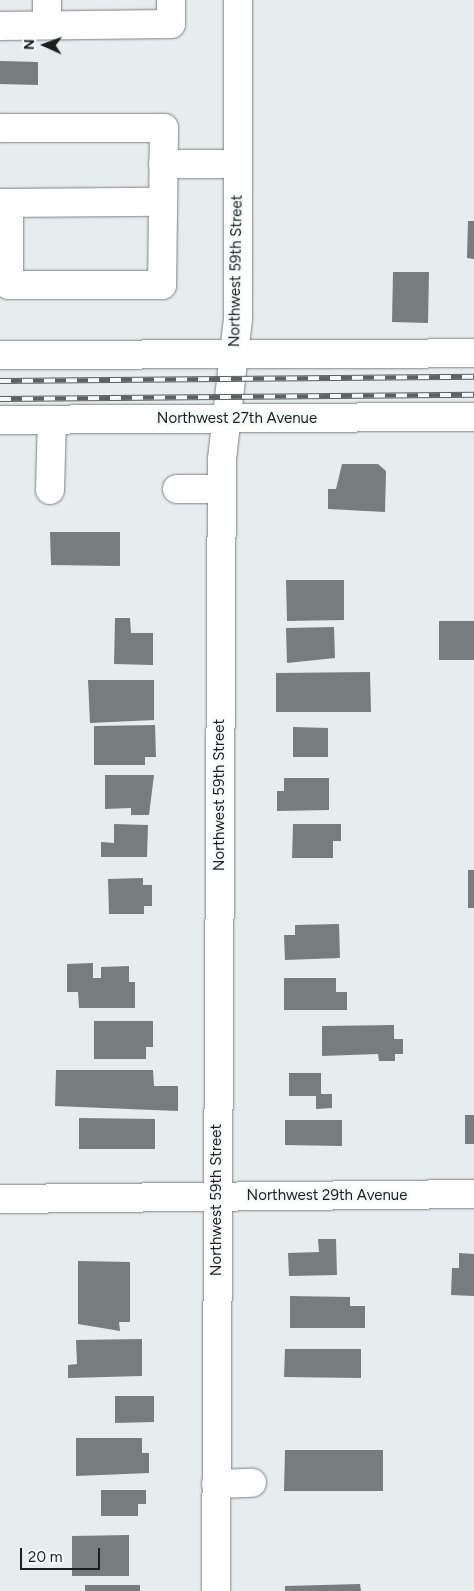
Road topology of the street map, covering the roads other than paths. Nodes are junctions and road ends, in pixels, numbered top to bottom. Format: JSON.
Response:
{"nodes":[{"id":1,"x":171,"y":0,"type":"edge"},
{"id":2,"x":238,"y":0,"type":"edge"},
{"id":3,"x":47,"y":13,"type":"edge"},
{"id":4,"x":0,"y":26,"type":"edge"},
{"id":5,"x":0,"y":128,"type":"edge"},
{"id":6,"x":163,"y":164,"type":"junction"},
{"id":7,"x":238,"y":164,"type":"junction"},
{"id":8,"x":163,"y":202,"type":"junction"},
{"id":9,"x":4,"y":203,"type":"edge"},
{"id":10,"x":474,"y":353,"type":"edge"},
{"id":11,"x":234,"y":354,"type":"junction"},
{"id":12,"x":0,"y":355,"type":"edge"},
{"id":13,"x":474,"y":417,"type":"edge"},
{"id":14,"x":0,"y":420,"type":"edge"},
{"id":15,"x":52,"y":420,"type":"junction"},
{"id":16,"x":226,"y":420,"type":"junction"},
{"id":17,"x":177,"y":489,"type":"dead end"},
{"id":18,"x":222,"y":489,"type":"junction"},
{"id":19,"x":50,"y":490,"type":"dead end"},
{"id":20,"x":474,"y":1194,"type":"edge"},
{"id":21,"x":217,"y":1196,"type":"junction"},
{"id":22,"x":0,"y":1199,"type":"edge"},
{"id":23,"x":252,"y":1483,"type":"dead end"},
{"id":24,"x":216,"y":1484,"type":"junction"},
{"id":25,"x":216,"y":1591,"type":"edge"}],
"edges":[{"from":1,"to":3,"type":"street"},
{"from":2,"to":7,"type":"street","name":"Northwest 59th Street"},
{"from":3,"to":4,"type":"street"},
{"from":5,"to":6,"type":"street"},
{"from":6,"to":7,"type":"street"},
{"from":6,"to":8,"type":"street"},
{"from":7,"to":11,"type":"street","name":"Northwest 59th Street"},
{"from":8,"to":9,"type":"street"},
{"from":8,"to":9,"type":"street"},
{"from":10,"to":11,"type":"street"},
{"from":11,"to":12,"type":"street"},
{"from":11,"to":16,"type":"street","name":"Northwest 59th Street"},
{"from":13,"to":16,"type":"street","name":"Northwest 27th Avenue"},
{"from":14,"to":15,"type":"street","name":"Northwest 27th Avenue"},
{"from":15,"to":16,"type":"street","name":"Northwest 27th Avenue"},
{"from":15,"to":19,"type":"street"},
{"from":16,"to":18,"type":"street","name":"Northwest 59th Street"},
{"from":17,"to":18,"type":"street"},
{"from":18,"to":21,"type":"street","name":"Northwest 59th Street"},
{"from":20,"to":21,"type":"street","name":"Northwest 29th Avenue"},
{"from":21,"to":22,"type":"street","name":"Northwest 29th Avenue"},
{"from":21,"to":24,"type":"street","name":"Northwest 59th Street"},
{"from":23,"to":24,"type":"street"},
{"from":24,"to":25,"type":"street","name":"Northwest 59th Street"}]}
